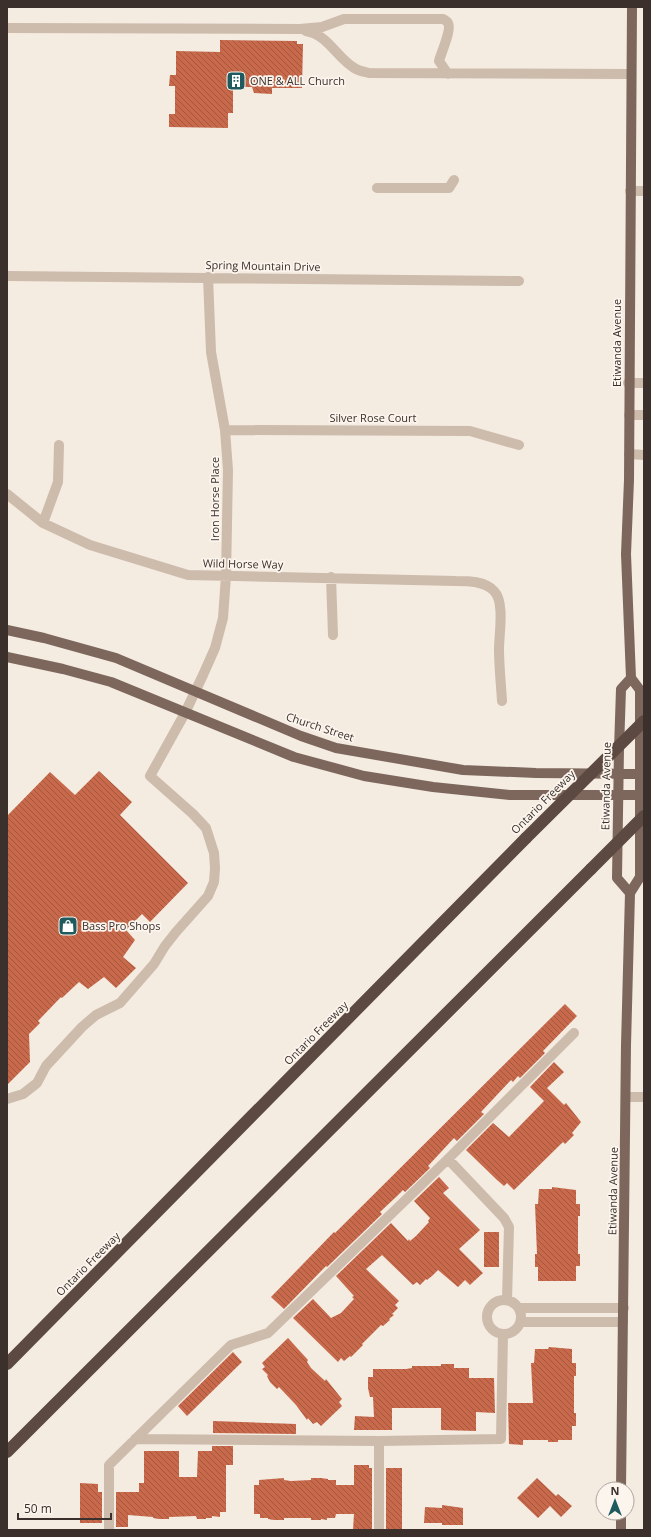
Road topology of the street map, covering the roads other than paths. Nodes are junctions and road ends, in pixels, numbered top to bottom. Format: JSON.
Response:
{"nodes":[{"id":1,"x":632,"y":7,"type":"edge"},
{"id":2,"x":7,"y":28,"type":"edge"},
{"id":3,"x":300,"y":29,"type":"junction"},
{"id":4,"x":448,"y":74,"type":"junction"},
{"id":5,"x":631,"y":74,"type":"junction"},
{"id":6,"x":454,"y":180,"type":"dead end"},
{"id":7,"x":377,"y":188,"type":"dead end"},
{"id":8,"x":630,"y":191,"type":"junction"},
{"id":9,"x":644,"y":192,"type":"edge"},
{"id":10,"x":7,"y":276,"type":"edge"},
{"id":11,"x":208,"y":278,"type":"junction"},
{"id":12,"x":519,"y":281,"type":"dead end"},
{"id":13,"x":628,"y":383,"type":"junction"},
{"id":14,"x":644,"y":383,"type":"edge"},
{"id":15,"x":629,"y":415,"type":"junction"},
{"id":16,"x":644,"y":415,"type":"edge"},
{"id":17,"x":225,"y":430,"type":"junction"},
{"id":18,"x":60,"y":445,"type":"dead end"},
{"id":19,"x":519,"y":445,"type":"dead end"},
{"id":20,"x":629,"y":454,"type":"junction"},
{"id":21,"x":644,"y":455,"type":"edge"},
{"id":22,"x":7,"y":494,"type":"edge"},
{"id":23,"x":44,"y":523,"type":"junction"},
{"id":24,"x":226,"y":576,"type":"junction"},
{"id":25,"x":331,"y":577,"type":"junction"},
{"id":26,"x":7,"y":630,"type":"edge"},
{"id":27,"x":333,"y":635,"type":"dead end"},
{"id":28,"x":7,"y":657,"type":"edge"},
{"id":29,"x":631,"y":678,"type":"junction"},
{"id":30,"x":196,"y":691,"type":"junction"},
{"id":31,"x":502,"y":701,"type":"dead end"},
{"id":32,"x":185,"y":713,"type":"junction"},
{"id":33,"x":644,"y":720,"type":"edge"},
{"id":34,"x":618,"y":773,"type":"junction"},
{"id":35,"x":642,"y":774,"type":"edge"},
{"id":36,"x":618,"y":794,"type":"junction"},
{"id":37,"x":642,"y":795,"type":"edge"},
{"id":38,"x":644,"y":816,"type":"edge"},
{"id":39,"x":630,"y":893,"type":"junction"},
{"id":40,"x":574,"y":1033,"type":"dead end"},
{"id":41,"x":626,"y":1096,"type":"junction"},
{"id":42,"x":644,"y":1097,"type":"edge"},
{"id":43,"x":7,"y":1099,"type":"edge"},
{"id":44,"x":448,"y":1159,"type":"junction"},
{"id":45,"x":507,"y":1300,"type":"junction"},
{"id":46,"x":519,"y":1308,"type":"junction"},
{"id":47,"x":624,"y":1308,"type":"junction"},
{"id":48,"x":521,"y":1322,"type":"junction"},
{"id":49,"x":623,"y":1322,"type":"junction"},
{"id":50,"x":503,"y":1334,"type":"junction"},
{"id":51,"x":7,"y":1364,"type":"edge"},
{"id":52,"x":135,"y":1439,"type":"junction"},
{"id":53,"x":379,"y":1442,"type":"junction"},
{"id":54,"x":7,"y":1452,"type":"edge"},
{"id":55,"x":621,"y":1481,"type":"edge"},
{"id":56,"x":109,"y":1530,"type":"edge"},
{"id":57,"x":379,"y":1530,"type":"edge"}],
"edges":[{"from":1,"to":5,"type":"main road","name":"Etiwanda Avenue"},
{"from":2,"to":3,"type":"street"},
{"from":3,"to":4,"type":"street"},
{"from":3,"to":4,"type":"street"},
{"from":4,"to":5,"type":"street"},
{"from":5,"to":8,"type":"main road","name":"Etiwanda Avenue"},
{"from":6,"to":7,"type":"street"},
{"from":8,"to":9,"type":"street"},
{"from":8,"to":13,"type":"main road","name":"Etiwanda Avenue"},
{"from":10,"to":11,"type":"street","name":"Spring Mountain Drive"},
{"from":11,"to":12,"type":"street","name":"Spring Mountain Drive"},
{"from":11,"to":17,"type":"street","name":"Iron Horse Place"},
{"from":13,"to":14,"type":"street"},
{"from":13,"to":15,"type":"main road","name":"Etiwanda Avenue"},
{"from":15,"to":16,"type":"street"},
{"from":15,"to":20,"type":"main road","name":"Etiwanda Avenue"},
{"from":17,"to":19,"type":"street","name":"Silver Rose Court"},
{"from":17,"to":24,"type":"street","name":"Iron Horse Place"},
{"from":18,"to":23,"type":"street"},
{"from":20,"to":21,"type":"street"},
{"from":20,"to":29,"type":"main road","name":"Etiwanda Avenue"},
{"from":22,"to":23,"type":"street","name":"Wild Horse Way"},
{"from":23,"to":24,"type":"street","name":"Wild Horse Way"},
{"from":24,"to":25,"type":"street","name":"Wild Horse Way"},
{"from":24,"to":30,"type":"street","name":"Iron Horse Place"},
{"from":25,"to":27,"type":"street"},
{"from":25,"to":31,"type":"street","name":"Wild Horse Way"},
{"from":26,"to":30,"type":"main road","name":"Church Street"},
{"from":28,"to":32,"type":"main road"},
{"from":29,"to":34,"type":"main road","name":"Etiwanda Avenue"},
{"from":29,"to":35,"type":"main road","name":"Etiwanda Avenue"},
{"from":30,"to":32,"type":"street","name":"Iron Horse Place"},
{"from":30,"to":34,"type":"main road","name":"Church Street"},
{"from":32,"to":36,"type":"main road"},
{"from":32,"to":43,"type":"street","name":"Iron Horse Place"},
{"from":33,"to":51,"type":"highway","name":"Ontario Freeway","bridge":true},
{"from":34,"to":35,"type":"main road","name":"Church Street"},
{"from":34,"to":36,"type":"main road","name":"Etiwanda Avenue"},
{"from":35,"to":37,"type":"main road","name":"Etiwanda Avenue"},
{"from":36,"to":37,"type":"main road"},
{"from":36,"to":39,"type":"main road","name":"Etiwanda Avenue"},
{"from":37,"to":39,"type":"main road","name":"Etiwanda Avenue"},
{"from":38,"to":54,"type":"highway","bridge":true},
{"from":39,"to":41,"type":"main road","name":"Etiwanda Avenue"},
{"from":40,"to":44,"type":"street"},
{"from":41,"to":42,"type":"street"},
{"from":41,"to":47,"type":"main road","name":"Etiwanda Avenue"},
{"from":44,"to":45,"type":"street"},
{"from":44,"to":52,"type":"street"},
{"from":45,"to":46,"type":"street"},
{"from":45,"to":50,"type":"street"},
{"from":46,"to":47,"type":"street"},
{"from":46,"to":48,"type":"street"},
{"from":47,"to":49,"type":"main road","name":"Etiwanda Avenue"},
{"from":48,"to":49,"type":"street"},
{"from":48,"to":50,"type":"street"},
{"from":49,"to":55,"type":"main road","name":"Etiwanda Avenue"},
{"from":50,"to":53,"type":"street"},
{"from":52,"to":53,"type":"street"},
{"from":52,"to":56,"type":"street"},
{"from":53,"to":57,"type":"street"}]}
